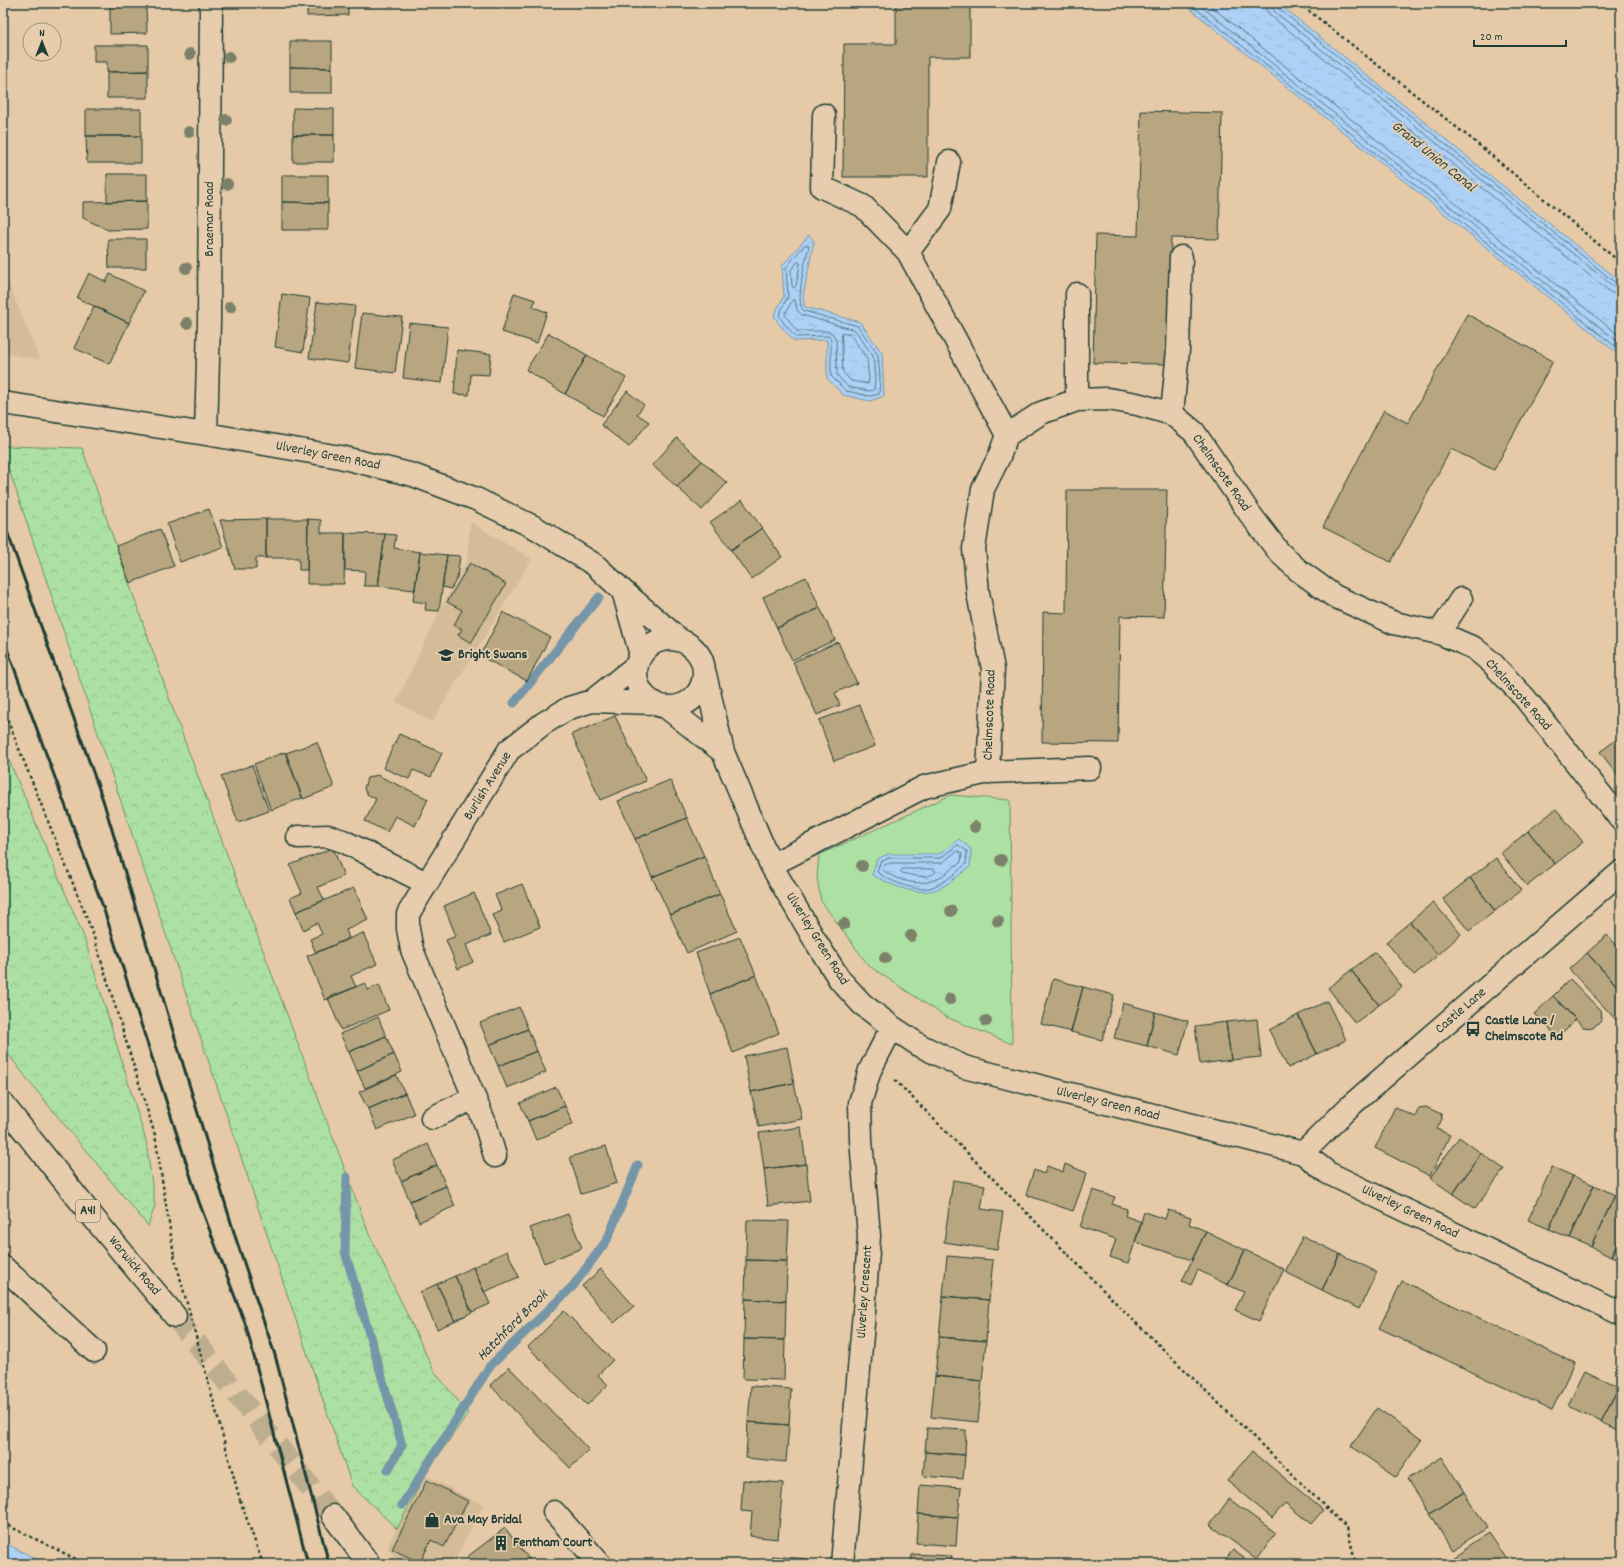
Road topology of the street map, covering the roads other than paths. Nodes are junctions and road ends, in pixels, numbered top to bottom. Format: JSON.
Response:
{"nodes":[{"id":1,"x":211,"y":3,"type":"edge"},
{"id":2,"x":824,"y":115,"type":"dead end"},
{"id":3,"x":949,"y":162,"type":"dead end"},
{"id":4,"x":908,"y":252,"type":"junction"},
{"id":5,"x":1181,"y":257,"type":"dead end"},
{"id":6,"x":1077,"y":294,"type":"dead end"},
{"id":7,"x":1077,"y":400,"type":"junction"},
{"id":8,"x":3,"y":403,"type":"edge"},
{"id":9,"x":1172,"y":414,"type":"junction"},
{"id":10,"x":206,"y":434,"type":"junction"},
{"id":11,"x":1008,"y":434,"type":"junction"},
{"id":12,"x":623,"y":591,"type":"junction"},
{"id":13,"x":1461,"y":599,"type":"dead end"},
{"id":14,"x":1439,"y":633,"type":"junction"},
{"id":15,"x":680,"y":640,"type":"junction"},
{"id":16,"x":639,"y":660,"type":"junction"},
{"id":17,"x":705,"y":674,"type":"junction"},
{"id":18,"x":592,"y":701,"type":"junction"},
{"id":19,"x":660,"y":705,"type":"junction"},
{"id":20,"x":723,"y":752,"type":"junction"},
{"id":21,"x":1090,"y":768,"type":"dead end"},
{"id":22,"x":988,"y":772,"type":"junction"},
{"id":23,"x":1621,"y":820,"type":"edge"},
{"id":24,"x":298,"y":837,"type":"dead end"},
{"id":25,"x":771,"y":865,"type":"junction"},
{"id":26,"x":1621,"y":872,"type":"edge"},
{"id":27,"x":426,"y":884,"type":"junction"},
{"id":28,"x":892,"y":1027,"type":"junction"},
{"id":29,"x":474,"y":1098,"type":"junction"},
{"id":30,"x":3,"y":1104,"type":"edge"},
{"id":31,"x":432,"y":1118,"type":"dead end"},
{"id":32,"x":1302,"y":1153,"type":"junction"},
{"id":33,"x":495,"y":1156,"type":"dead end"},
{"id":34,"x":3,"y":1267,"type":"edge"},
{"id":35,"x":1621,"y":1314,"type":"edge"},
{"id":36,"x":175,"y":1316,"type":"tunnel mouth"},
{"id":37,"x":94,"y":1351,"type":"dead end"},
{"id":38,"x":554,"y":1512,"type":"dead end"},
{"id":39,"x":334,"y":1516,"type":"tunnel mouth"},
{"id":40,"x":369,"y":1564,"type":"edge"},
{"id":41,"x":600,"y":1564,"type":"edge"},
{"id":42,"x":842,"y":1564,"type":"edge"}],
"edges":[{"from":1,"to":10,"type":"main road","name":"Braemar Road"},
{"from":2,"to":4,"type":"main road"},
{"from":3,"to":4,"type":"main road"},
{"from":4,"to":11,"type":"main road"},
{"from":5,"to":9,"type":"main road"},
{"from":6,"to":7,"type":"main road"},
{"from":7,"to":9,"type":"main road","name":"Chelmscote Road"},
{"from":7,"to":11,"type":"main road","name":"Chelmscote Road"},
{"from":8,"to":10,"type":"main road","name":"Ulverley Green Road"},
{"from":9,"to":14,"type":"main road","name":"Chelmscote Road"},
{"from":10,"to":12,"type":"main road","name":"Ulverley Green Road"},
{"from":11,"to":22,"type":"main road","name":"Chelmscote Road"},
{"from":12,"to":15,"type":"main road","name":"Ulverley Green Road"},
{"from":12,"to":16,"type":"main road"},
{"from":13,"to":14,"type":"main road"},
{"from":14,"to":23,"type":"main road","name":"Chelmscote Road"},
{"from":15,"to":16,"type":"main road"},
{"from":15,"to":17,"type":"main road"},
{"from":16,"to":18,"type":"main road","name":"Burlish Avenue"},
{"from":16,"to":19,"type":"main road"},
{"from":17,"to":19,"type":"main road"},
{"from":17,"to":20,"type":"main road","name":"Ulverley Green Road"},
{"from":18,"to":19,"type":"main road","name":"Burlish Avenue"},
{"from":18,"to":27,"type":"main road","name":"Burlish Avenue"},
{"from":19,"to":20,"type":"main road","name":"Ulverley Green Road"},
{"from":20,"to":25,"type":"main road","name":"Ulverley Green Road"},
{"from":21,"to":22,"type":"main road"},
{"from":22,"to":25,"type":"main road","name":"Chelmscote Road"},
{"from":24,"to":27,"type":"main road"},
{"from":25,"to":28,"type":"main road","name":"Ulverley Green Road"},
{"from":26,"to":32,"type":"main road","name":"Castle Lane"},
{"from":27,"to":29,"type":"main road","name":"Burlish Avenue"},
{"from":28,"to":32,"type":"main road","name":"Ulverley Green Road"},
{"from":28,"to":42,"type":"main road","name":"Ulverley Crescent"},
{"from":29,"to":31,"type":"main road"},
{"from":29,"to":33,"type":"main road","name":"Burlish Avenue"},
{"from":30,"to":36,"type":"main road","name":"Warwick Road","number":"A41"},
{"from":32,"to":35,"type":"main road","name":"Ulverley Green Road"},
{"from":34,"to":37,"type":"main road"},
{"from":38,"to":41,"type":"main road"},
{"from":39,"to":40,"type":"main road"}]}
